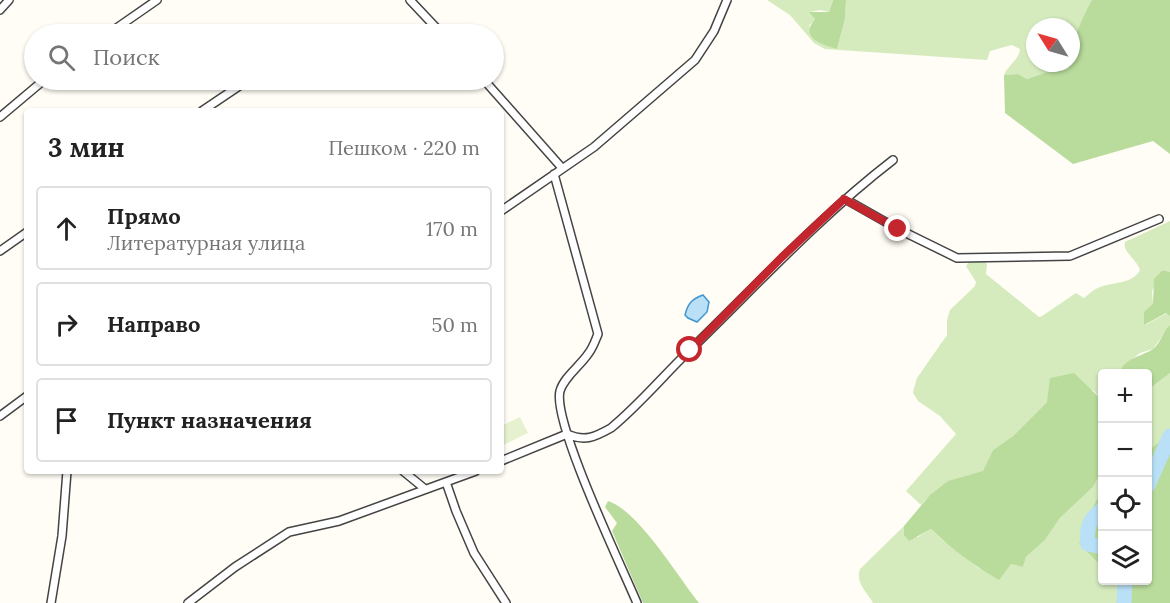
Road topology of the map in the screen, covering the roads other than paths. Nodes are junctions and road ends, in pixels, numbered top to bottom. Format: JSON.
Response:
{"nodes":[{"id":1,"x":9,"y":0,"type":"edge"},
{"id":2,"x":157,"y":0,"type":"edge"},
{"id":3,"x":410,"y":0,"type":"edge"},
{"id":4,"x":727,"y":0,"type":"edge"},
{"id":5,"x":0,"y":10,"type":"edge"},
{"id":6,"x":122,"y":24,"type":"edge"},
{"id":7,"x":433,"y":24,"type":"edge"},
{"id":8,"x":32,"y":90,"type":"edge"},
{"id":9,"x":233,"y":90,"type":"edge"},
{"id":10,"x":493,"y":90,"type":"edge"},
{"id":11,"x":206,"y":108,"type":"edge"},
{"id":12,"x":0,"y":117,"type":"edge"},
{"id":13,"x":893,"y":160,"type":"dead end"},
{"id":14,"x":562,"y":168,"type":"junction"},
{"id":15,"x":554,"y":174,"type":"junction"},
{"id":16,"x":844,"y":199,"type":"junction"},
{"id":17,"x":504,"y":210,"type":"edge"},
{"id":18,"x":1158,"y":219,"type":"dead end"},
{"id":19,"x":24,"y":234,"type":"edge"},
{"id":20,"x":0,"y":251,"type":"edge"},
{"id":21,"x":24,"y":398,"type":"edge"},
{"id":22,"x":0,"y":416,"type":"edge"},
{"id":23,"x":567,"y":434,"type":"junction"},
{"id":24,"x":504,"y":460,"type":"edge"},
{"id":25,"x":68,"y":474,"type":"edge"},
{"id":26,"x":407,"y":474,"type":"edge"},
{"id":27,"x":468,"y":474,"type":"edge"},
{"id":28,"x":446,"y":482,"type":"junction"},
{"id":29,"x":425,"y":489,"type":"junction"},
{"id":30,"x":51,"y":603,"type":"edge"},
{"id":31,"x":188,"y":603,"type":"edge"},
{"id":32,"x":506,"y":603,"type":"edge"},
{"id":33,"x":638,"y":603,"type":"edge"}],
"edges":[{"from":1,"to":5,"type":"street"},
{"from":2,"to":6,"type":"street"},
{"from":3,"to":7,"type":"street"},
{"from":4,"to":14,"type":"street"},
{"from":8,"to":12,"type":"street"},
{"from":9,"to":11,"type":"street"},
{"from":10,"to":14,"type":"street"},
{"from":13,"to":16,"type":"street"},
{"from":14,"to":15,"type":"street"},
{"from":15,"to":17,"type":"street"},
{"from":15,"to":23,"type":"street"},
{"from":16,"to":18,"type":"street"},
{"from":16,"to":23,"type":"street"},
{"from":19,"to":20,"type":"street"},
{"from":21,"to":22,"type":"street"},
{"from":23,"to":24,"type":"street"},
{"from":23,"to":33,"type":"street"},
{"from":25,"to":30,"type":"street"},
{"from":26,"to":29,"type":"street"},
{"from":27,"to":28,"type":"street"},
{"from":28,"to":29,"type":"street"},
{"from":28,"to":32,"type":"street"},
{"from":29,"to":31,"type":"street"}]}
